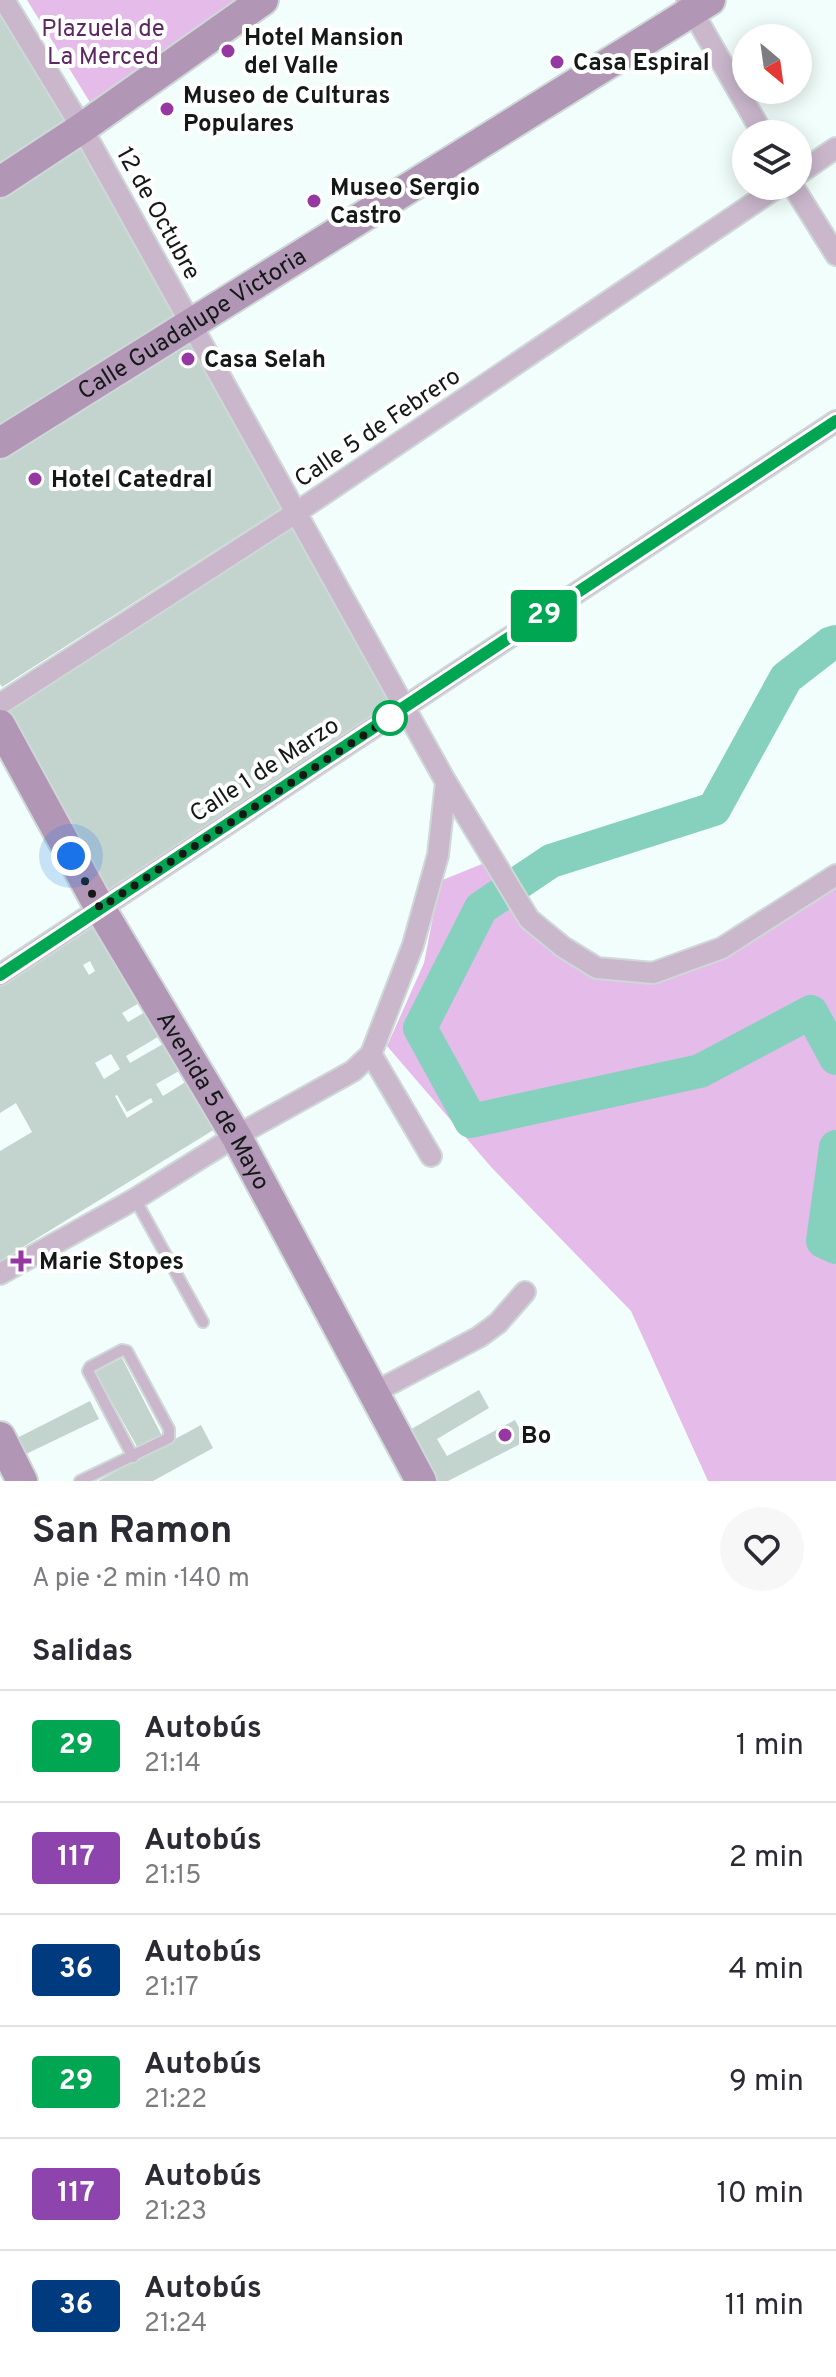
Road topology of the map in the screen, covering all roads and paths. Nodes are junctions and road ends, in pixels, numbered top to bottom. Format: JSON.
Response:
{"nodes":[{"id":1,"x":4,"y":0,"type":"edge"},
{"id":2,"x":263,"y":0,"type":"edge"},
{"id":3,"x":696,"y":4,"type":"edge"},
{"id":4,"x":756,"y":120,"type":"edge"},
{"id":5,"x":82,"y":128,"type":"junction"},
{"id":6,"x":836,"y":148,"type":"edge"},
{"id":7,"x":812,"y":164,"type":"edge"},
{"id":8,"x":0,"y":182,"type":"edge"},
{"id":9,"x":758,"y":200,"type":"edge"},
{"id":10,"x":802,"y":200,"type":"edge"},
{"id":11,"x":836,"y":255,"type":"edge"},
{"id":12,"x":191,"y":322,"type":"junction"},
{"id":13,"x":836,"y":421,"type":"edge"},
{"id":14,"x":0,"y":443,"type":"edge"},
{"id":15,"x":297,"y":512,"type":"junction"},
{"id":16,"x":0,"y":704,"type":"edge"},
{"id":17,"x":406,"y":708,"type":"junction"},
{"id":18,"x":0,"y":725,"type":"edge"},
{"id":19,"x":446,"y":782,"type":"junction"},
{"id":20,"x":836,"y":875,"type":"edge"},
{"id":21,"x":100,"y":908,"type":"junction"},
{"id":22,"x":0,"y":975,"type":"edge"},
{"id":23,"x":371,"y":1054,"type":"junction"},
{"id":24,"x":236,"y":1136,"type":"junction"},
{"id":25,"x":431,"y":1156,"type":"dead end"},
{"id":26,"x":135,"y":1199,"type":"junction"},
{"id":27,"x":0,"y":1274,"type":"edge"},
{"id":28,"x":525,"y":1292,"type":"dead end"},
{"id":29,"x":203,"y":1322,"type":"dead end"},
{"id":30,"x":373,"y":1393,"type":"junction"},
{"id":31,"x":0,"y":1437,"type":"edge"},
{"id":32,"x":133,"y":1457,"type":"junction"},
{"id":33,"x":22,"y":1481,"type":"edge"},
{"id":34,"x":80,"y":1481,"type":"edge"},
{"id":35,"x":421,"y":1481,"type":"edge"}],
"edges":[{"from":1,"to":5,"type":"street","name":"12 de Octubre"},
{"from":2,"to":5,"type":"main road"},
{"from":3,"to":4,"type":"street"},
{"from":3,"to":12,"type":"main road","name":"Calle Guadalupe Victoria"},
{"from":5,"to":8,"type":"main road"},
{"from":5,"to":12,"type":"street","name":"12 de Octubre"},
{"from":6,"to":7,"type":"street"},
{"from":9,"to":15,"type":"street","name":"Calle 5 de Febrero"},
{"from":10,"to":11,"type":"street"},
{"from":12,"to":14,"type":"main road","name":"Calle Guadalupe Victoria"},
{"from":12,"to":15,"type":"street","name":"12 de Octubre"},
{"from":13,"to":17,"type":"street","name":"Calle 1 de Marzo"},
{"from":15,"to":16,"type":"street","name":"Calle 5 de Febrero"},
{"from":15,"to":17,"type":"street","name":"12 de Octubre"},
{"from":17,"to":19,"type":"street","name":"12 de Octubre"},
{"from":17,"to":21,"type":"street","name":"Calle 1 de Marzo"},
{"from":18,"to":21,"type":"main road","name":"Avenida 5 de Mayo"},
{"from":19,"to":20,"type":"street","name":"12 de Octubre"},
{"from":19,"to":23,"type":"street"},
{"from":21,"to":22,"type":"street","name":"Calle 1 de Marzo"},
{"from":21,"to":24,"type":"main road","name":"Avenida 5 de Mayo"},
{"from":23,"to":24,"type":"street"},
{"from":23,"to":25,"type":"street"},
{"from":24,"to":26,"type":"street"},
{"from":24,"to":30,"type":"main road","name":"Avenida 5 de Mayo"},
{"from":26,"to":27,"type":"street"},
{"from":26,"to":29,"type":"lane"},
{"from":28,"to":30,"type":"street"},
{"from":30,"to":35,"type":"main road","name":"Avenida 5 de Mayo"},
{"from":31,"to":33,"type":"main road"},
{"from":32,"to":32,"type":"lane"},
{"from":32,"to":34,"type":"lane"}]}
